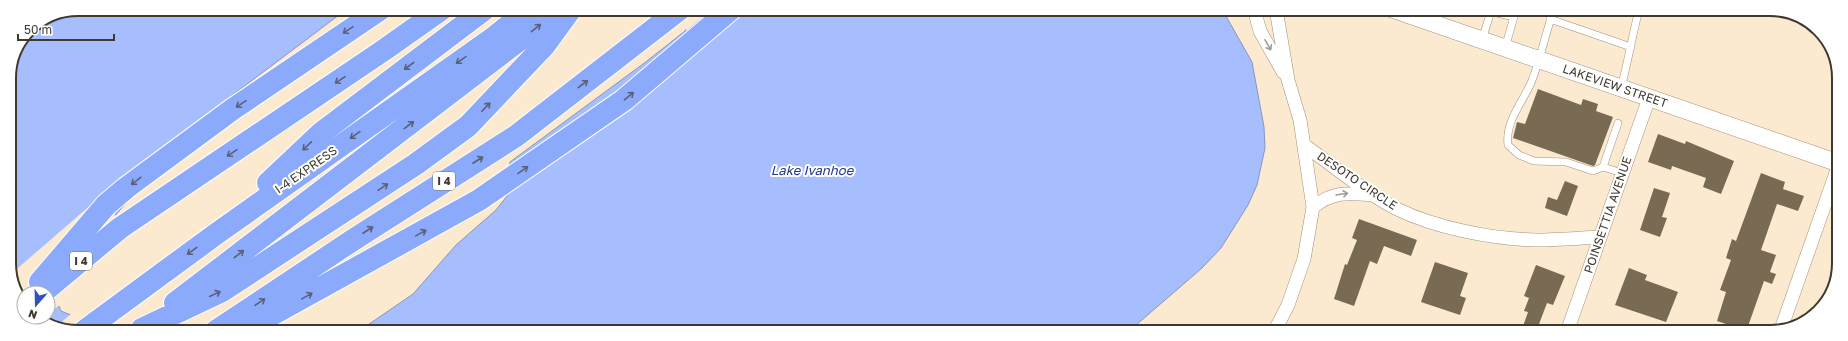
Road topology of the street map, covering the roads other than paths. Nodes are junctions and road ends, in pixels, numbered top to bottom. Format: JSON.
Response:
{"nodes":[{"id":1,"x":371,"y":16,"type":"edge"},
{"id":2,"x":432,"y":16,"type":"edge"},
{"id":3,"x":476,"y":16,"type":"edge"},
{"id":4,"x":523,"y":16,"type":"edge"},
{"id":5,"x":548,"y":16,"type":"edge"},
{"id":6,"x":566,"y":16,"type":"edge"},
{"id":7,"x":672,"y":16,"type":"edge"},
{"id":8,"x":723,"y":16,"type":"edge"},
{"id":9,"x":1256,"y":16,"type":"edge"},
{"id":10,"x":1277,"y":16,"type":"edge"},
{"id":11,"x":1426,"y":16,"type":"edge"},
{"id":12,"x":1487,"y":16,"type":"edge"},
{"id":13,"x":1514,"y":16,"type":"edge"},
{"id":14,"x":1551,"y":16,"type":"edge"},
{"id":15,"x":1638,"y":16,"type":"edge"},
{"id":16,"x":1550,"y":19,"type":"junction"},
{"id":17,"x":1482,"y":40,"type":"junction"},
{"id":18,"x":502,"y":43,"type":"junction"},
{"id":19,"x":1631,"y":47,"type":"junction"},
{"id":20,"x":1505,"y":48,"type":"junction"},
{"id":21,"x":1538,"y":60,"type":"junction"},
{"id":22,"x":1288,"y":80,"type":"junction"},
{"id":23,"x":1621,"y":88,"type":"junction"},
{"id":24,"x":1649,"y":98,"type":"junction"},
{"id":25,"x":1618,"y":123,"type":"dead end"},
{"id":26,"x":1304,"y":144,"type":"junction"},
{"id":27,"x":1832,"y":161,"type":"edge"},
{"id":28,"x":1603,"y":167,"type":"junction"},
{"id":29,"x":1622,"y":173,"type":"junction"},
{"id":30,"x":1832,"y":184,"type":"edge"},
{"id":31,"x":1374,"y":195,"type":"junction"},
{"id":32,"x":1313,"y":207,"type":"junction"},
{"id":33,"x":1600,"y":237,"type":"junction"},
{"id":34,"x":210,"y":238,"type":"junction"},
{"id":35,"x":37,"y":285,"type":"edge"},
{"id":36,"x":52,"y":285,"type":"edge"},
{"id":37,"x":1783,"y":324,"type":"edge"},
{"id":38,"x":92,"y":325,"type":"edge"},
{"id":39,"x":146,"y":325,"type":"edge"},
{"id":40,"x":151,"y":325,"type":"edge"},
{"id":41,"x":225,"y":325,"type":"edge"},
{"id":42,"x":251,"y":325,"type":"edge"},
{"id":43,"x":1278,"y":325,"type":"edge"},
{"id":44,"x":1569,"y":325,"type":"edge"}],
"edges":[{"from":1,"to":35,"type":"highway","one_way":true},
{"from":2,"to":36,"type":"highway","number":"I 4","one_way":true},
{"from":3,"to":34,"type":"highway","one_way":true},
{"from":4,"to":18,"type":"highway","name":"I-4 EXPRESS"},
{"from":18,"to":5,"type":"highway","name":"I-4 EXPRESS","one_way":true},
{"from":40,"to":6,"type":"highway","one_way":true},
{"from":41,"to":7,"type":"highway","number":"I 4","one_way":true},
{"from":42,"to":8,"type":"highway","one_way":true},
{"from":9,"to":22,"type":"street","one_way":true},
{"from":10,"to":22,"type":"street"},
{"from":11,"to":17,"type":"street","name":"LAKEVIEW STREET"},
{"from":12,"to":17,"type":"lane"},
{"from":13,"to":20,"type":"lane"},
{"from":14,"to":16,"type":"lane"},
{"from":15,"to":19,"type":"lane"},
{"from":16,"to":19,"type":"lane"},
{"from":16,"to":21,"type":"lane"},
{"from":17,"to":20,"type":"street","name":"LAKEVIEW STREET"},
{"from":18,"to":34,"type":"highway","name":"I-4 EXPRESS","one_way":true},
{"from":39,"to":18,"type":"highway","name":"I-4 EXPRESS","one_way":true},
{"from":19,"to":23,"type":"lane"},
{"from":20,"to":21,"type":"street","name":"LAKEVIEW STREET"},
{"from":21,"to":23,"type":"street","name":"LAKEVIEW STREET"},
{"from":21,"to":28,"type":"lane"},
{"from":22,"to":26,"type":"street"},
{"from":23,"to":24,"type":"street","name":"LAKEVIEW STREET"},
{"from":24,"to":27,"type":"street","name":"LAKEVIEW STREET"},
{"from":24,"to":29,"type":"street","name":"POINSETTIA AVENUE"},
{"from":25,"to":28,"type":"lane"},
{"from":26,"to":31,"type":"street","name":"DESOTO CIRCLE"},
{"from":26,"to":32,"type":"street"},
{"from":28,"to":29,"type":"lane"},
{"from":29,"to":33,"type":"street","name":"POINSETTIA AVENUE"},
{"from":30,"to":37,"type":"street"},
{"from":32,"to":31,"type":"street","one_way":true},
{"from":31,"to":33,"type":"street","name":"DESOTO CIRCLE"},
{"from":32,"to":43,"type":"street"},
{"from":33,"to":44,"type":"street","name":"POINSETTIA AVENUE"},
{"from":34,"to":38,"type":"highway","name":"I-4 EXPRESS","one_way":true}]}
